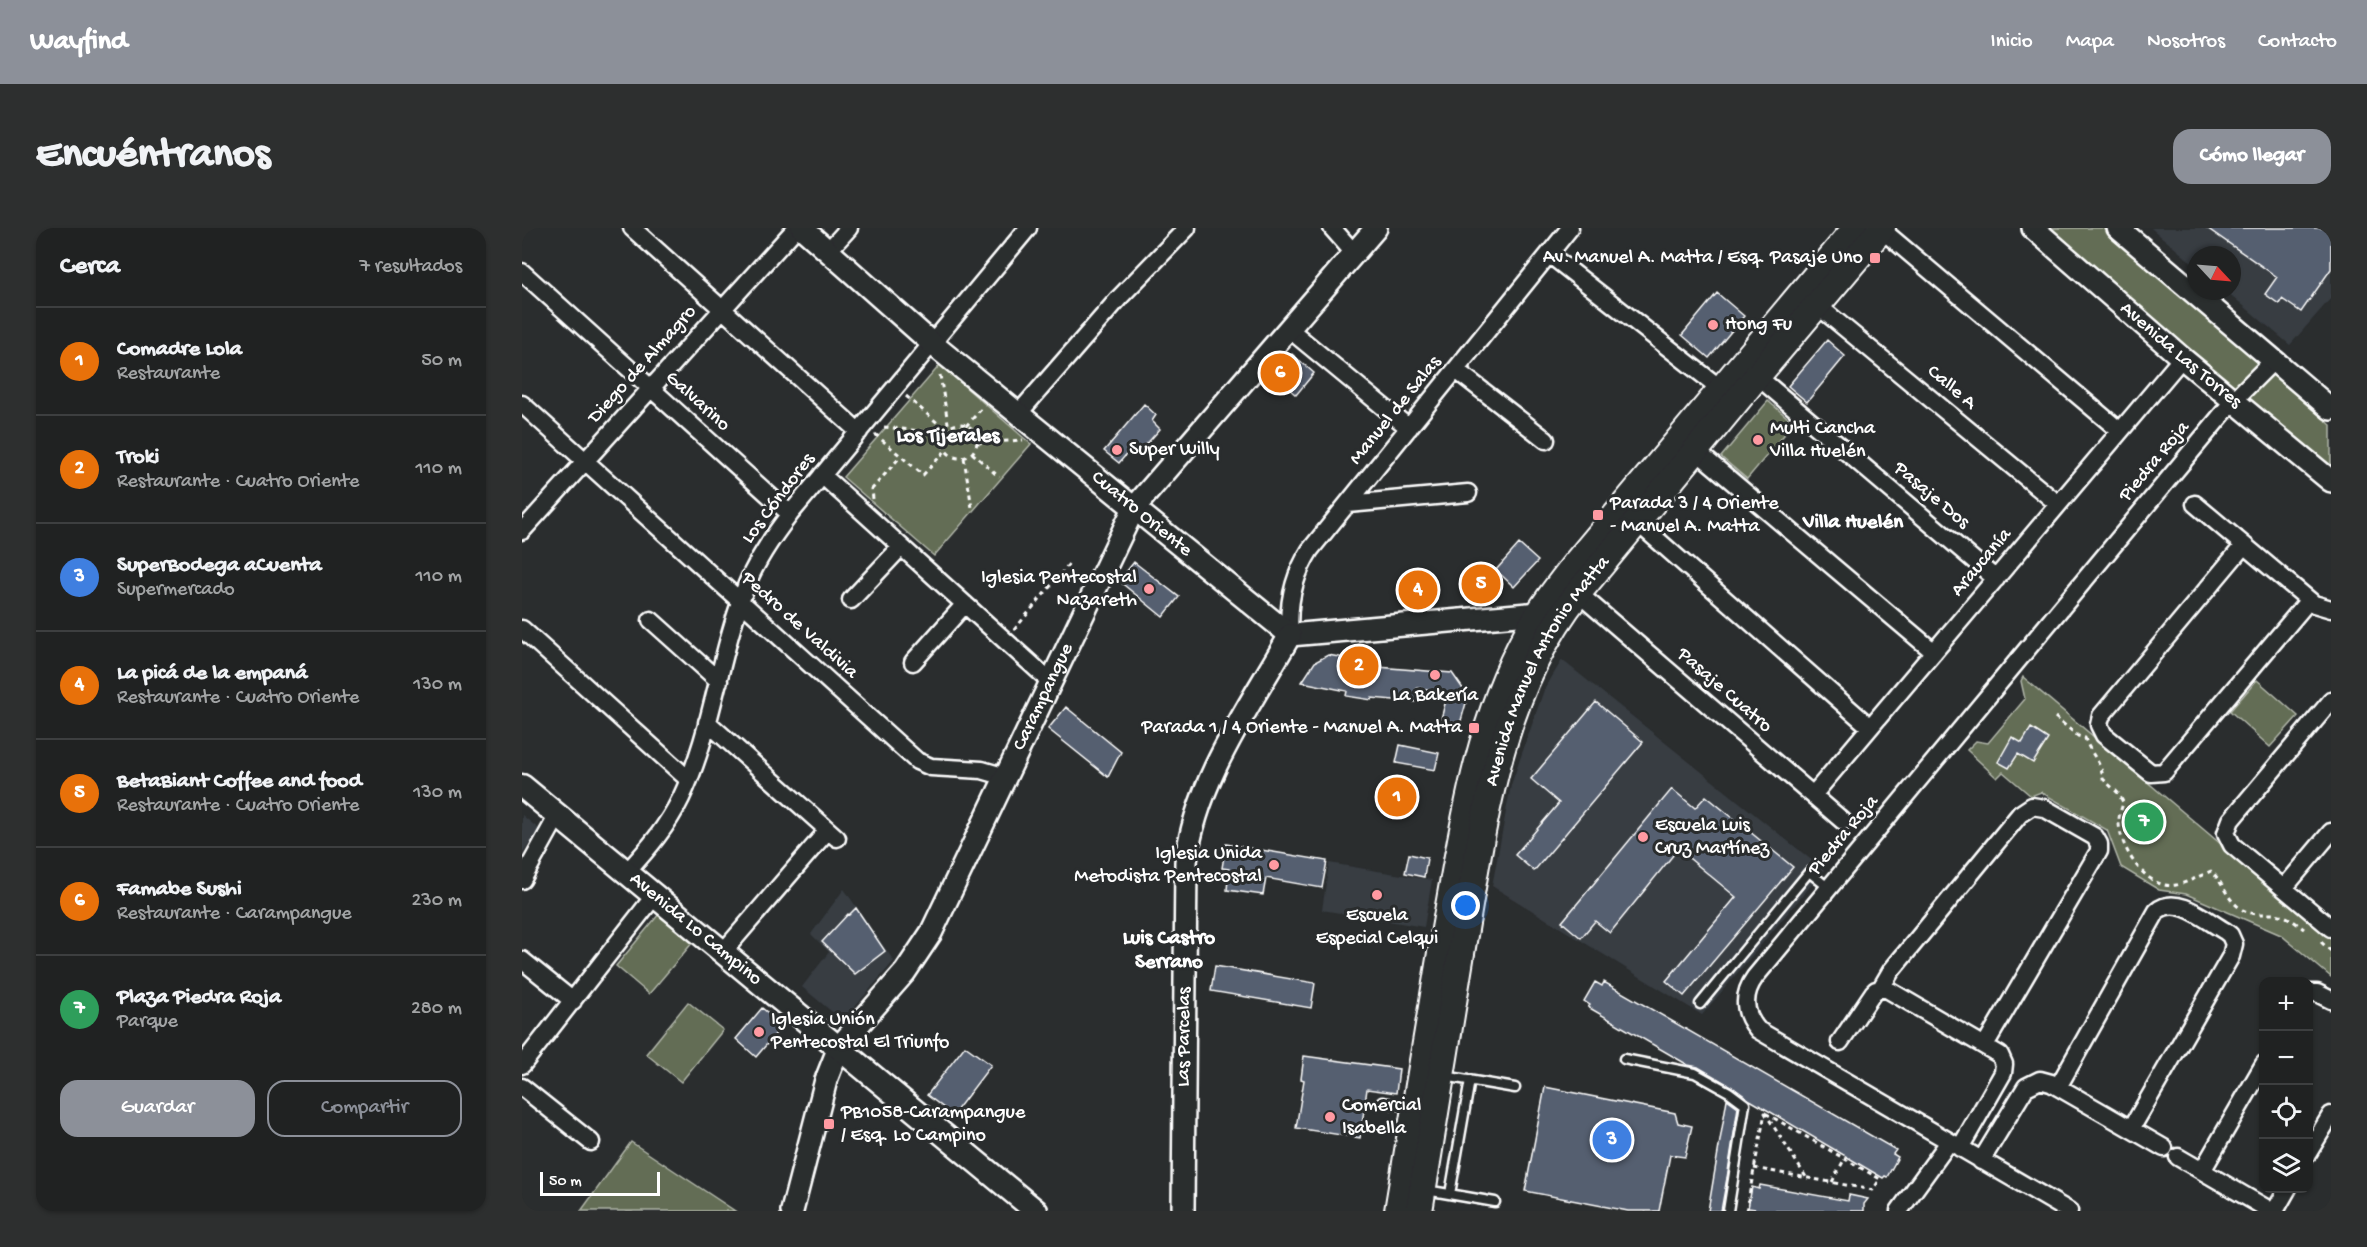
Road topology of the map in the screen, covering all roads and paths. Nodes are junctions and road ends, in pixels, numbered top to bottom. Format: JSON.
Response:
{"nodes":[{"id":1,"x":632,"y":228,"type":"edge"},
{"id":2,"x":796,"y":228,"type":"edge"},
{"id":3,"x":802,"y":228,"type":"edge"},
{"id":4,"x":849,"y":228,"type":"edge"},
{"id":5,"x":1028,"y":228,"type":"edge"},
{"id":6,"x":1187,"y":228,"type":"edge"},
{"id":7,"x":1332,"y":228,"type":"edge"},
{"id":8,"x":1376,"y":228,"type":"edge"},
{"id":9,"x":1570,"y":228,"type":"edge"},
{"id":10,"x":1856,"y":228,"type":"edge"},
{"id":11,"x":2032,"y":228,"type":"edge"},
{"id":12,"x":2118,"y":228,"type":"edge"},
{"id":13,"x":1882,"y":229,"type":"edge"},
{"id":14,"x":828,"y":251,"type":"junction"},
{"id":15,"x":1354,"y":252,"type":"junction"},
{"id":16,"x":1549,"y":254,"type":"junction"},
{"id":17,"x":522,"y":272,"type":"edge"},
{"id":18,"x":1817,"y":304,"type":"junction"},
{"id":19,"x":722,"y":309,"type":"junction"},
{"id":20,"x":1289,"y":329,"type":"junction"},
{"id":21,"x":934,"y":345,"type":"junction"},
{"id":22,"x":2182,"y":358,"type":"junction"},
{"id":23,"x":2273,"y":361,"type":"junction"},
{"id":24,"x":1456,"y":370,"type":"junction"},
{"id":25,"x":1757,"y":376,"type":"junction"},
{"id":26,"x":896,"y":387,"type":"junction"},
{"id":27,"x":651,"y":388,"type":"junction"},
{"id":28,"x":1721,"y":389,"type":"junction"},
{"id":29,"x":994,"y":394,"type":"junction"},
{"id":30,"x":2234,"y":400,"type":"junction"},
{"id":31,"x":522,"y":404,"type":"edge"},
{"id":32,"x":2331,"y":409,"type":"edge"},
{"id":33,"x":1018,"y":414,"type":"junction"},
{"id":34,"x":966,"y":426,"type":"junction"},
{"id":35,"x":862,"y":428,"type":"junction"},
{"id":36,"x":1409,"y":428,"type":"junction"},
{"id":37,"x":947,"y":431,"type":"junction"},
{"id":38,"x":2120,"y":431,"type":"junction"},
{"id":39,"x":1048,"y":438,"type":"junction"},
{"id":40,"x":1546,"y":440,"type":"dead end"},
{"id":41,"x":977,"y":444,"type":"junction"},
{"id":42,"x":946,"y":450,"type":"junction"},
{"id":43,"x":1695,"y":450,"type":"junction"},
{"id":44,"x":972,"y":453,"type":"junction"},
{"id":45,"x":901,"y":456,"type":"junction"},
{"id":46,"x":964,"y":458,"type":"junction"},
{"id":47,"x":585,"y":461,"type":"junction"},
{"id":48,"x":822,"y":476,"type":"junction"},
{"id":49,"x":999,"y":477,"type":"dead end"},
{"id":50,"x":2331,"y":481,"type":"edge"},
{"id":51,"x":1468,"y":493,"type":"dead end"},
{"id":52,"x":1348,"y":504,"type":"junction"},
{"id":53,"x":2058,"y":504,"type":"junction"},
{"id":54,"x":2195,"y":504,"type":"dead end"},
{"id":55,"x":972,"y":508,"type":"dead end"},
{"id":56,"x":1134,"y":508,"type":"junction"},
{"id":57,"x":862,"y":511,"type":"junction"},
{"id":58,"x":790,"y":514,"type":"junction"},
{"id":59,"x":1637,"y":522,"type":"junction"},
{"id":60,"x":523,"y":528,"type":"edge"},
{"id":61,"x":2244,"y":545,"type":"junction"},
{"id":62,"x":901,"y":547,"type":"junction"},
{"id":63,"x":1069,"y":564,"type":"dead end"},
{"id":64,"x":1996,"y":579,"type":"junction"},
{"id":65,"x":1574,"y":599,"type":"junction"},
{"id":66,"x":852,"y":600,"type":"dead end"},
{"id":67,"x":2310,"y":600,"type":"junction"},
{"id":68,"x":741,"y":601,"type":"junction"},
{"id":69,"x":965,"y":604,"type":"junction"},
{"id":70,"x":2331,"y":609,"type":"edge"},
{"id":71,"x":1540,"y":613,"type":"junction"},
{"id":72,"x":651,"y":620,"type":"dead end"},
{"id":73,"x":522,"y":629,"type":"edge"},
{"id":74,"x":1290,"y":635,"type":"junction"},
{"id":75,"x":1006,"y":641,"type":"junction"},
{"id":76,"x":1934,"y":652,"type":"junction"},
{"id":77,"x":913,"y":662,"type":"dead end"},
{"id":78,"x":718,"y":681,"type":"junction"},
{"id":79,"x":1051,"y":682,"type":"junction"},
{"id":80,"x":2331,"y":701,"type":"edge"},
{"id":81,"x":2055,"y":717,"type":"dead end"},
{"id":82,"x":707,"y":722,"type":"junction"},
{"id":83,"x":1870,"y":728,"type":"junction"},
{"id":84,"x":1006,"y":777,"type":"junction"},
{"id":85,"x":688,"y":780,"type":"junction"},
{"id":86,"x":522,"y":786,"type":"edge"},
{"id":87,"x":1813,"y":795,"type":"junction"},
{"id":88,"x":558,"y":815,"type":"junction"},
{"id":89,"x":1843,"y":821,"type":"dead end"},
{"id":90,"x":2331,"y":832,"type":"edge"},
{"id":91,"x":627,"y":872,"type":"junction"},
{"id":92,"x":522,"y":880,"type":"edge"},
{"id":93,"x":1829,"y":888,"type":"junction"},
{"id":94,"x":2284,"y":888,"type":"junction"},
{"id":95,"x":655,"y":895,"type":"junction"},
{"id":96,"x":2331,"y":928,"type":"edge"},
{"id":97,"x":2312,"y":935,"type":"dead end"},
{"id":98,"x":2321,"y":942,"type":"dead end"},
{"id":99,"x":2331,"y":951,"type":"edge"},
{"id":100,"x":723,"y":952,"type":"junction"},
{"id":101,"x":522,"y":960,"type":"edge"},
{"id":102,"x":1881,"y":988,"type":"junction"},
{"id":103,"x":2313,"y":993,"type":"edge"},
{"id":104,"x":2331,"y":1000,"type":"edge"},
{"id":105,"x":573,"y":1001,"type":"junction"},
{"id":106,"x":1700,"y":1004,"type":"dead end"},
{"id":107,"x":1840,"y":1042,"type":"dead end"},
{"id":108,"x":1985,"y":1045,"type":"junction"},
{"id":109,"x":839,"y":1047,"type":"junction"},
{"id":110,"x":1624,"y":1059,"type":"dead end"},
{"id":111,"x":522,"y":1065,"type":"edge"},
{"id":112,"x":2259,"y":1073,"type":"edge"},
{"id":113,"x":1442,"y":1075,"type":"junction"},
{"id":114,"x":1470,"y":1080,"type":"junction"},
{"id":115,"x":522,"y":1087,"type":"edge"},
{"id":116,"x":2058,"y":1087,"type":"junction"},
{"id":117,"x":1515,"y":1088,"type":"dead end"},
{"id":118,"x":1382,"y":1102,"type":"dead end"},
{"id":119,"x":1416,"y":1107,"type":"junction"},
{"id":120,"x":1765,"y":1113,"type":"junction"},
{"id":121,"x":2331,"y":1115,"type":"edge"},
{"id":122,"x":2131,"y":1129,"type":"junction"},
{"id":123,"x":591,"y":1142,"type":"dead end"},
{"id":124,"x":1955,"y":1145,"type":"junction"},
{"id":125,"x":2313,"y":1146,"type":"edge"},
{"id":126,"x":1845,"y":1158,"type":"junction"},
{"id":127,"x":1981,"y":1161,"type":"junction"},
{"id":128,"x":1754,"y":1168,"type":"junction"},
{"id":129,"x":2202,"y":1171,"type":"junction"},
{"id":130,"x":1806,"y":1178,"type":"junction"},
{"id":131,"x":1832,"y":1182,"type":"junction"},
{"id":132,"x":2285,"y":1193,"type":"edge"},
{"id":133,"x":1450,"y":1194,"type":"junction"},
{"id":134,"x":1421,"y":1200,"type":"edge"},
{"id":135,"x":1495,"y":1202,"type":"dead end"},
{"id":136,"x":792,"y":1211,"type":"edge"},
{"id":137,"x":1036,"y":1211,"type":"edge"},
{"id":138,"x":1183,"y":1211,"type":"edge"},
{"id":139,"x":1398,"y":1211,"type":"edge"},
{"id":140,"x":1728,"y":1211,"type":"edge"},
{"id":141,"x":1746,"y":1211,"type":"edge"},
{"id":142,"x":1899,"y":1211,"type":"edge"},
{"id":143,"x":2069,"y":1211,"type":"edge"},
{"id":144,"x":2273,"y":1211,"type":"edge"}],
"edges":[{"from":1,"to":19,"type":"street"},
{"from":2,"to":19,"type":"street","name":"Diego de Almagro"},
{"from":3,"to":14,"type":"street","name":"Cuatro Oriente"},
{"from":4,"to":14,"type":"street"},
{"from":5,"to":21,"type":"street","name":"Los Cóndores"},
{"from":6,"to":33,"type":"street"},
{"from":7,"to":15,"type":"street"},
{"from":8,"to":15,"type":"street","name":"Carampangue"},
{"from":9,"to":16,"type":"street","name":"Manuel de Salas"},
{"from":10,"to":28,"type":"main road","name":"Avenida Manuel Antonio Matta"},
{"from":11,"to":22,"type":"street","name":"Avenida Las Torres"},
{"from":12,"to":23,"type":"street"},
{"from":13,"to":18,"type":"main road","name":"Avenida Manuel Antonio Matta"},
{"from":13,"to":38,"type":"street"},
{"from":14,"to":21,"type":"street","name":"Cuatro Oriente"},
{"from":15,"to":20,"type":"street","name":"Carampangue"},
{"from":16,"to":24,"type":"street","name":"Manuel de Salas"},
{"from":16,"to":28,"type":"street"},
{"from":17,"to":27,"type":"street","name":"Galvarino"},
{"from":18,"to":25,"type":"main road","name":"Avenida Manuel Antonio Matta"},
{"from":18,"to":53,"type":"street","name":"Calle A"},
{"from":19,"to":27,"type":"street","name":"Diego de Almagro"},
{"from":19,"to":35,"type":"street"},
{"from":20,"to":36,"type":"street"},
{"from":20,"to":56,"type":"street","name":"Carampangue"},
{"from":21,"to":26,"type":"street","name":"Los Cóndores"},
{"from":21,"to":29,"type":"street","name":"Cuatro Oriente"},
{"from":21,"to":37,"type":"path"},
{"from":22,"to":30,"type":"street","name":"Avenida Las Torres"},
{"from":22,"to":38,"type":"street","name":"Araucanía"},
{"from":23,"to":30,"type":"street","name":"Piedra Roja"},
{"from":23,"to":32,"type":"street"},
{"from":24,"to":36,"type":"street","name":"Manuel de Salas"},
{"from":24,"to":40,"type":"street"},
{"from":25,"to":43,"type":"main road","name":"Avenida Manuel Antonio Matta"},
{"from":25,"to":64,"type":"street","name":"Pasaje Dos"},
{"from":26,"to":35,"type":"street","name":"Los Cóndores"},
{"from":26,"to":37,"type":"path"},
{"from":27,"to":47,"type":"street","name":"Diego de Almagro"},
{"from":27,"to":58,"type":"street","name":"Galvarino"},
{"from":28,"to":71,"type":"main road","name":"Avenida Manuel Antonio Matta"},
{"from":29,"to":33,"type":"street","name":"Cuatro Oriente"},
{"from":29,"to":34,"type":"path"},
{"from":30,"to":50,"type":"street","name":"Avenida Las Torres"},
{"from":30,"to":93,"type":"street","name":"Piedra Roja"},
{"from":31,"to":47,"type":"street","name":"Pedro de Valdivia"},
{"from":33,"to":39,"type":"street","name":"Cuatro Oriente"},
{"from":34,"to":37,"type":"path"},
{"from":34,"to":41,"type":"path"},
{"from":35,"to":37,"type":"path"},
{"from":35,"to":45,"type":"path"},
{"from":35,"to":48,"type":"street","name":"Los Cóndores"},
{"from":36,"to":52,"type":"street","name":"Manuel de Salas"},
{"from":37,"to":42,"type":"path"},
{"from":38,"to":53,"type":"street","name":"Araucanía"},
{"from":39,"to":41,"type":"path"},
{"from":39,"to":56,"type":"street","name":"Cuatro Oriente"},
{"from":41,"to":44,"type":"path"},
{"from":42,"to":45,"type":"path"},
{"from":42,"to":46,"type":"path"},
{"from":43,"to":59,"type":"main road","name":"Avenida Manuel Antonio Matta"},
{"from":43,"to":76,"type":"street"},
{"from":44,"to":46,"type":"path"},
{"from":44,"to":49,"type":"path"},
{"from":45,"to":57,"type":"path"},
{"from":46,"to":55,"type":"path"},
{"from":47,"to":60,"type":"street","name":"Diego de Almagro"},
{"from":47,"to":68,"type":"street","name":"Pedro de Valdivia"},
{"from":48,"to":57,"type":"street"},
{"from":48,"to":58,"type":"street","name":"Los Cóndores"},
{"from":51,"to":52,"type":"street"},
{"from":52,"to":74,"type":"street","name":"Manuel de Salas"},
{"from":53,"to":64,"type":"street","name":"Araucanía"},
{"from":54,"to":61,"type":"street"},
{"from":56,"to":74,"type":"street","name":"Cuatro Oriente"},
{"from":56,"to":79,"type":"street","name":"Carampangue"},
{"from":57,"to":62,"type":"street"},
{"from":58,"to":68,"type":"street","name":"Los Cóndores"},
{"from":59,"to":65,"type":"main road","name":"Avenida Manuel Antonio Matta"},
{"from":59,"to":83,"type":"street"},
{"from":61,"to":67,"type":"street"},
{"from":61,"to":67,"type":"street"},
{"from":62,"to":66,"type":"street"},
{"from":62,"to":69,"type":"street"},
{"from":63,"to":75,"type":"path"},
{"from":64,"to":76,"type":"street","name":"Araucanía"},
{"from":65,"to":71,"type":"main road"},
{"from":65,"to":87,"type":"street","name":"Pasaje Cuatro"},
{"from":65,"to":113,"type":"main road","name":"Avenida Manuel Antonio Matta"},
{"from":67,"to":70,"type":"street"},
{"from":68,"to":78,"type":"street","name":"Los Cóndores"},
{"from":68,"to":84,"type":"street","name":"Pedro de Valdivia"},
{"from":69,"to":75,"type":"street"},
{"from":69,"to":77,"type":"street"},
{"from":71,"to":74,"type":"street"},
{"from":71,"to":119,"type":"main road","name":"Avenida Manuel Antonio Matta"},
{"from":72,"to":78,"type":"street"},
{"from":73,"to":85,"type":"street"},
{"from":74,"to":138,"type":"street","name":"Las Parcelas"},
{"from":75,"to":79,"type":"street"},
{"from":76,"to":83,"type":"street","name":"Araucanía"},
{"from":78,"to":82,"type":"street","name":"Los Cóndores"},
{"from":79,"to":84,"type":"street","name":"Carampangue"},
{"from":80,"to":94,"type":"street"},
{"from":81,"to":97,"type":"path"},
{"from":82,"to":85,"type":"street","name":"Los Cóndores"},
{"from":82,"to":100,"type":"street"},
{"from":83,"to":87,"type":"street","name":"Araucanía"},
{"from":84,"to":109,"type":"street","name":"Carampangue"},
{"from":85,"to":91,"type":"street","name":"Los Cóndores"},
{"from":86,"to":88,"type":"main road","name":"Avenida Lo Campino"},
{"from":87,"to":89,"type":"street","name":"Pasaje Cuatro"},
{"from":88,"to":91,"type":"main road","name":"Avenida Lo Campino"},
{"from":88,"to":92,"type":"street"},
{"from":90,"to":94,"type":"street"},
{"from":91,"to":95,"type":"main road","name":"Avenida Lo Campino"},
{"from":93,"to":106,"type":"lane"},
{"from":93,"to":124,"type":"street","name":"Piedra Roja"},
{"from":94,"to":96,"type":"street"},
{"from":95,"to":100,"type":"main road","name":"Avenida Lo Campino"},
{"from":95,"to":105,"type":"street"},
{"from":98,"to":99,"type":"path"},
{"from":100,"to":109,"type":"main road","name":"Avenida Lo Campino"},
{"from":101,"to":105,"type":"street"},
{"from":102,"to":107,"type":"street"},
{"from":102,"to":108,"type":"street"},
{"from":102,"to":108,"type":"street"},
{"from":103,"to":104,"type":"street"},
{"from":105,"to":111,"type":"street"},
{"from":108,"to":124,"type":"street"},
{"from":109,"to":136,"type":"street","name":"Carampangue"},
{"from":109,"to":137,"type":"main road","name":"Avenida Lo Campino"},
{"from":110,"to":140,"type":"lane"},
{"from":112,"to":129,"type":"street"},
{"from":113,"to":114,"type":"lane"},
{"from":113,"to":134,"type":"main road","name":"Avenida Manuel Antonio Matta"},
{"from":114,"to":117,"type":"lane"},
{"from":114,"to":133,"type":"lane"},
{"from":115,"to":123,"type":"street"},
{"from":116,"to":122,"type":"street"},
{"from":116,"to":122,"type":"street"},
{"from":116,"to":127,"type":"street"},
{"from":118,"to":119,"type":"lane"},
{"from":119,"to":139,"type":"main road","name":"Avenida Manuel Antonio Matta"},
{"from":120,"to":126,"type":"path"},
{"from":120,"to":128,"type":"path"},
{"from":120,"to":130,"type":"path"},
{"from":121,"to":125,"type":"street"},
{"from":122,"to":129,"type":"street"},
{"from":124,"to":127,"type":"street","name":"Piedra Roja"},
{"from":124,"to":142,"type":"street"},
{"from":126,"to":131,"type":"path"},
{"from":126,"to":131,"type":"path"},
{"from":127,"to":143,"type":"street","name":"Piedra Roja"},
{"from":128,"to":130,"type":"path"},
{"from":128,"to":141,"type":"path"},
{"from":129,"to":144,"type":"street"},
{"from":130,"to":131,"type":"path"},
{"from":132,"to":144,"type":"street"},
{"from":133,"to":134,"type":"lane"},
{"from":133,"to":135,"type":"lane"}]}
